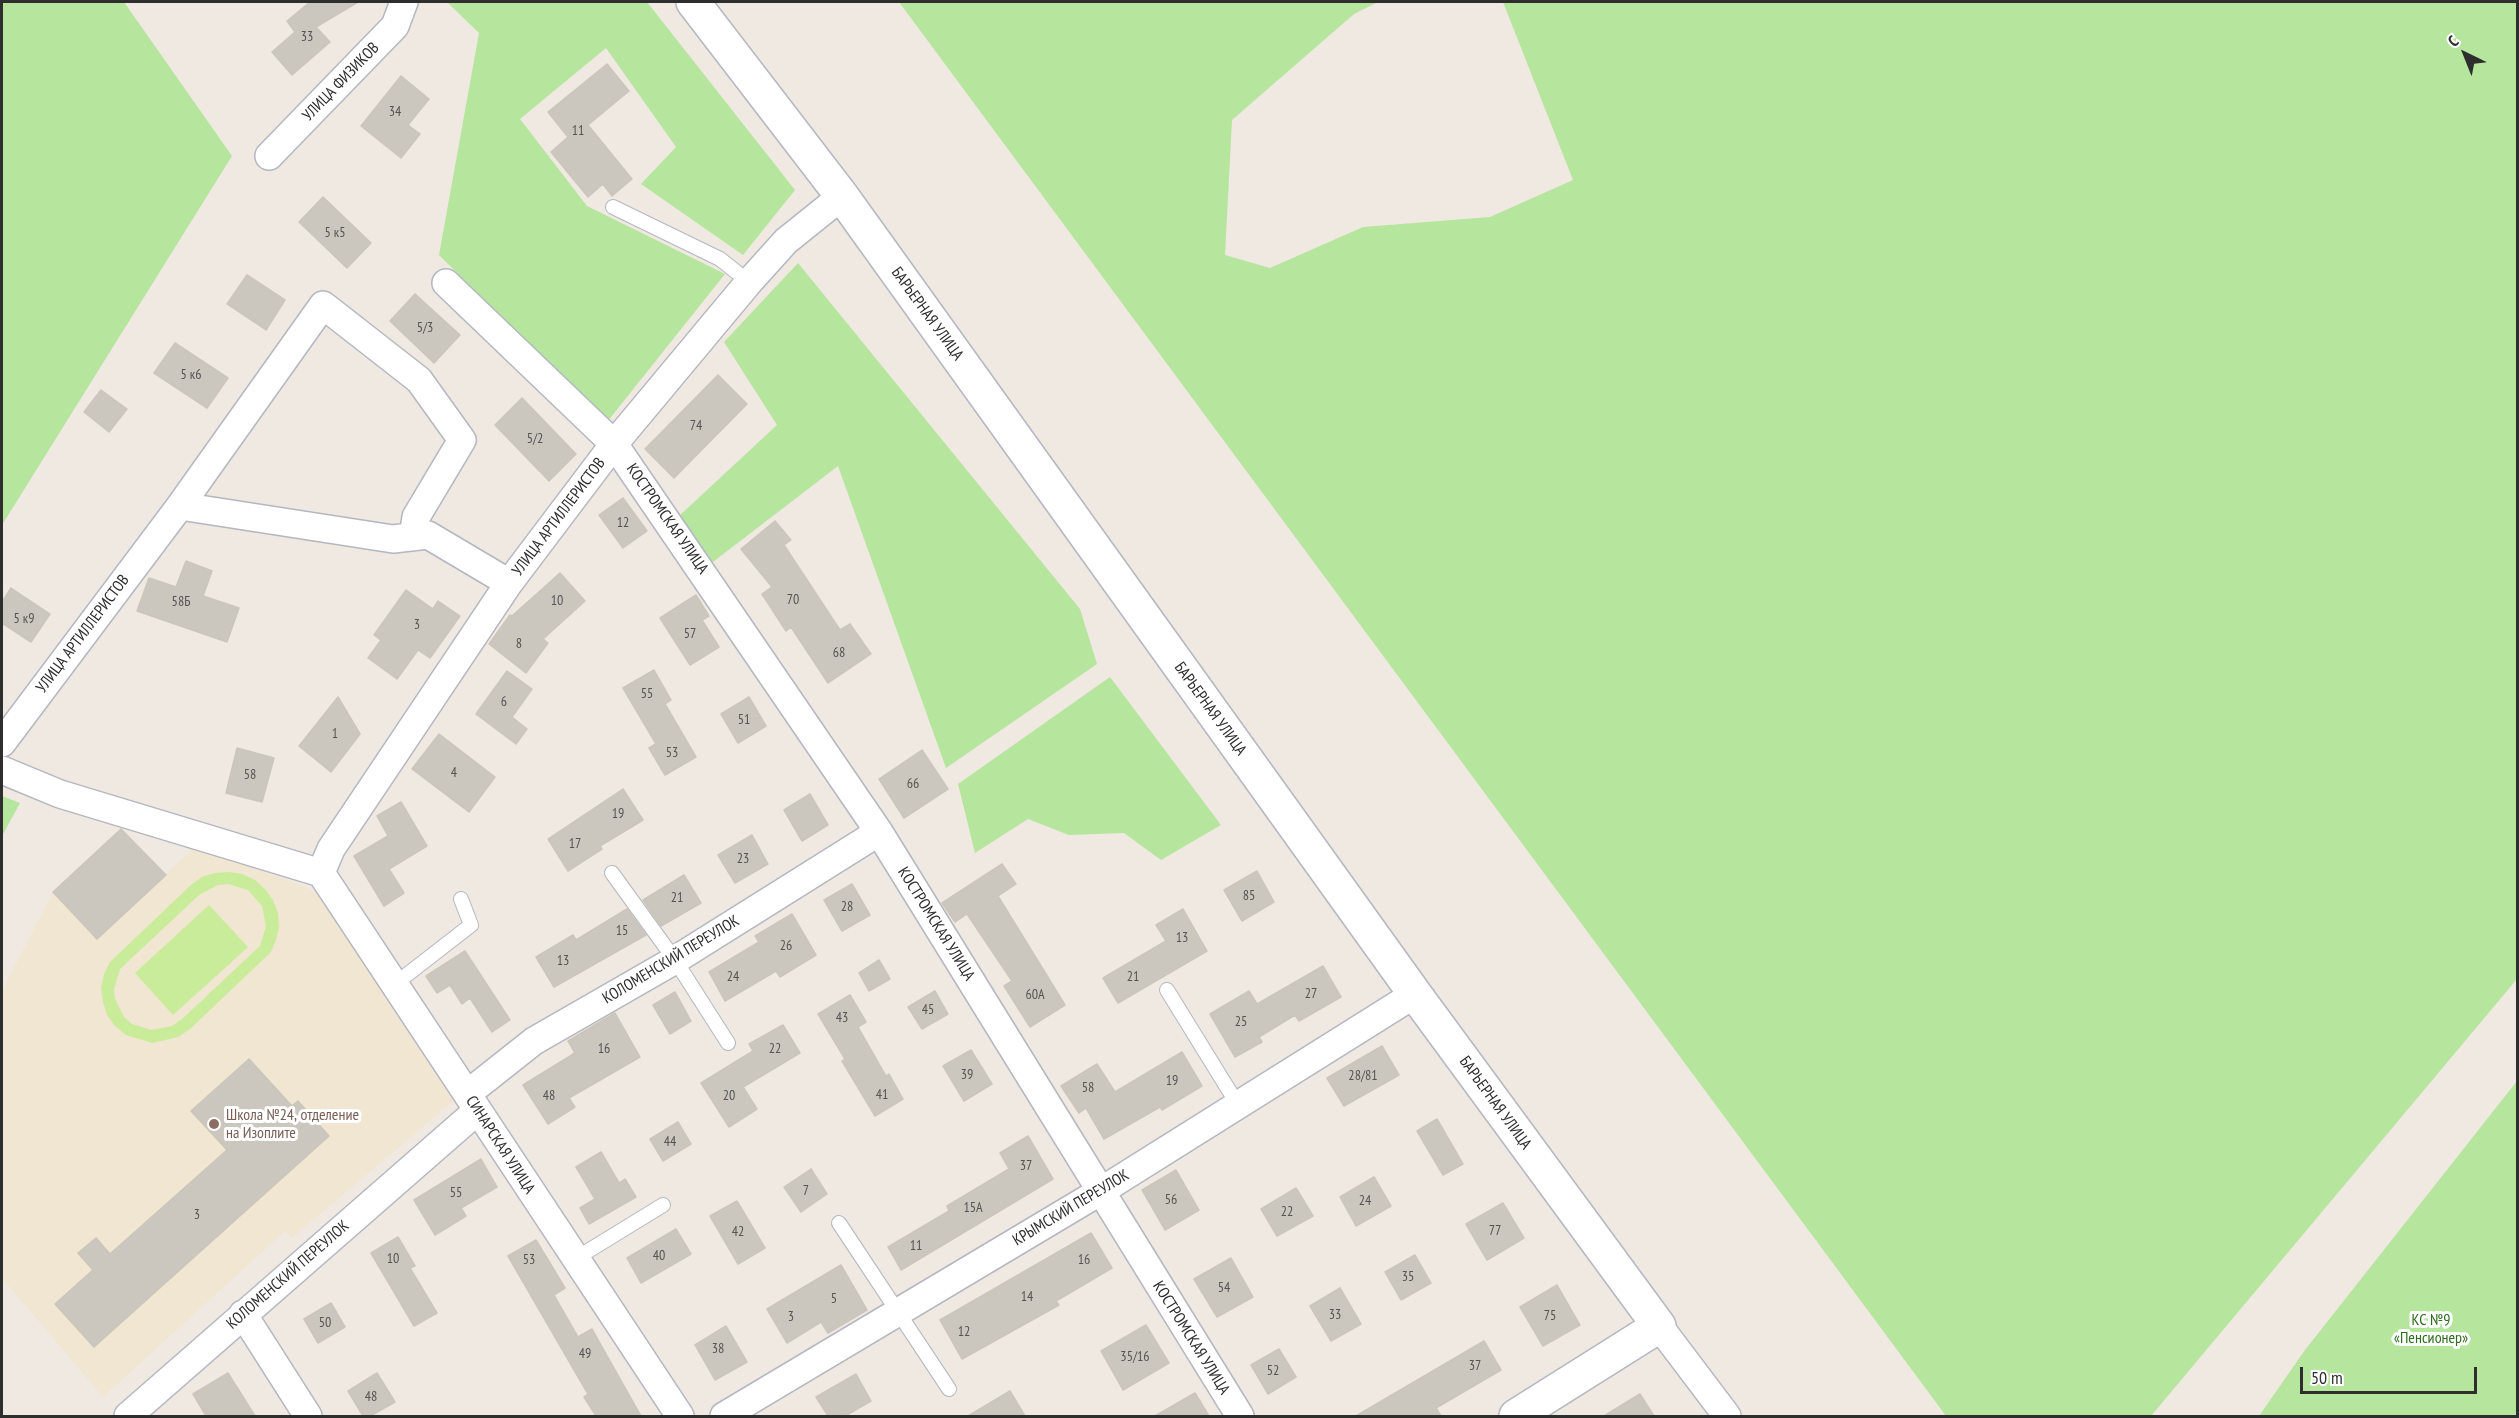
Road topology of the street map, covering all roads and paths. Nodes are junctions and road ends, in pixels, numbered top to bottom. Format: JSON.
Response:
{"nodes":[{"id":1,"x":404,"y":2,"type":"edge"},
{"id":2,"x":693,"y":2,"type":"edge"},
{"id":3,"x":269,"y":156,"type":"dead end"},
{"id":4,"x":842,"y":196,"type":"junction"},
{"id":5,"x":613,"y":207,"type":"dead end"},
{"id":6,"x":749,"y":282,"type":"junction"},
{"id":7,"x":446,"y":283,"type":"dead end"},
{"id":8,"x":614,"y":444,"type":"junction"},
{"id":9,"x":180,"y":506,"type":"junction"},
{"id":10,"x":413,"y":537,"type":"junction"},
{"id":11,"x":509,"y":583,"type":"junction"},
{"id":12,"x":2,"y":743,"type":"edge"},
{"id":13,"x":2,"y":770,"type":"edge"},
{"id":14,"x":879,"y":831,"type":"junction"},
{"id":15,"x":321,"y":873,"type":"junction"},
{"id":16,"x":612,"y":873,"type":"dead end"},
{"id":17,"x":461,"y":899,"type":"dead end"},
{"id":18,"x":675,"y":960,"type":"junction"},
{"id":19,"x":395,"y":984,"type":"junction"},
{"id":20,"x":1167,"y":990,"type":"dead end"},
{"id":21,"x":1416,"y":994,"type":"junction"},
{"id":22,"x":728,"y":1043,"type":"dead end"},
{"id":23,"x":472,"y":1103,"type":"junction"},
{"id":24,"x":1238,"y":1105,"type":"junction"},
{"id":25,"x":1101,"y":1191,"type":"junction"},
{"id":26,"x":663,"y":1205,"type":"dead end"},
{"id":27,"x":839,"y":1223,"type":"dead end"},
{"id":28,"x":575,"y":1259,"type":"junction"},
{"id":29,"x":897,"y":1311,"type":"junction"},
{"id":30,"x":243,"y":1314,"type":"junction"},
{"id":31,"x":1659,"y":1326,"type":"junction"},
{"id":32,"x":949,"y":1389,"type":"dead end"},
{"id":33,"x":128,"y":1416,"type":"edge"},
{"id":34,"x":308,"y":1416,"type":"edge"},
{"id":35,"x":680,"y":1416,"type":"edge"},
{"id":36,"x":724,"y":1416,"type":"edge"},
{"id":37,"x":1240,"y":1416,"type":"edge"},
{"id":38,"x":1516,"y":1416,"type":"edge"},
{"id":39,"x":1727,"y":1416,"type":"edge"}],
"edges":[{"from":1,"to":3,"type":"street","name":"УЛИЦА ФИЗИКОВ"},
{"from":2,"to":4,"type":"street","name":"БАРЬЕРНАЯ УЛИЦА"},
{"from":4,"to":6,"type":"street","name":"УЛИЦА АРТИЛЛЕРИСТОВ"},
{"from":4,"to":21,"type":"street","name":"БАРЬЕРНАЯ УЛИЦА"},
{"from":5,"to":6,"type":"lane"},
{"from":6,"to":8,"type":"street","name":"УЛИЦА АРТИЛЛЕРИСТОВ"},
{"from":7,"to":8,"type":"street","name":"КОСТРОМСКАЯ УЛИЦА"},
{"from":8,"to":11,"type":"street","name":"УЛИЦА АРТИЛЛЕРИСТОВ"},
{"from":8,"to":14,"type":"street","name":"КОСТРОМСКАЯ УЛИЦА"},
{"from":9,"to":10,"type":"street"},
{"from":9,"to":10,"type":"street","name":"УЛИЦА АРТИЛЛЕРИСТОВ"},
{"from":9,"to":12,"type":"street","name":"УЛИЦА АРТИЛЛЕРИСТОВ"},
{"from":10,"to":11,"type":"street"},
{"from":11,"to":15,"type":"street","name":"УЛИЦА АРТИЛЛЕРИСТОВ"},
{"from":13,"to":15,"type":"street"},
{"from":14,"to":18,"type":"street","name":"КОЛОМЕНСКИЙ ПЕРЕУЛОК"},
{"from":14,"to":25,"type":"street","name":"КОСТРОМСКАЯ УЛИЦА"},
{"from":15,"to":19,"type":"street","name":"СИНАРСКАЯ УЛИЦА"},
{"from":16,"to":18,"type":"lane"},
{"from":17,"to":19,"type":"lane"},
{"from":18,"to":22,"type":"lane"},
{"from":18,"to":23,"type":"street","name":"КОЛОМЕНСКИЙ ПЕРЕУЛОК"},
{"from":19,"to":23,"type":"street","name":"СИНАРСКАЯ УЛИЦА"},
{"from":20,"to":24,"type":"lane"},
{"from":21,"to":24,"type":"street","name":"КРЫМСКИЙ ПЕРЕУЛОК"},
{"from":21,"to":31,"type":"street","name":"БАРЬЕРНАЯ УЛИЦА"},
{"from":23,"to":28,"type":"street","name":"СИНАРСКАЯ УЛИЦА"},
{"from":23,"to":30,"type":"street","name":"КОЛОМЕНСКИЙ ПЕРЕУЛОК"},
{"from":24,"to":25,"type":"street","name":"КРЫМСКИЙ ПЕРЕУЛОК"},
{"from":25,"to":29,"type":"street","name":"КРЫМСКИЙ ПЕРЕУЛОК"},
{"from":25,"to":37,"type":"street","name":"КОСТРОМСКАЯ УЛИЦА"},
{"from":26,"to":28,"type":"lane"},
{"from":27,"to":29,"type":"lane"},
{"from":28,"to":35,"type":"street","name":"СИНАРСКАЯ УЛИЦА"},
{"from":29,"to":32,"type":"lane"},
{"from":29,"to":36,"type":"street","name":"КРЫМСКИЙ ПЕРЕУЛОК"},
{"from":30,"to":33,"type":"street","name":"КОЛОМЕНСКИЙ ПЕРЕУЛОК"},
{"from":30,"to":34,"type":"street"},
{"from":31,"to":38,"type":"street"},
{"from":31,"to":39,"type":"street","name":"БАРЬЕРНАЯ УЛИЦА"}]}
